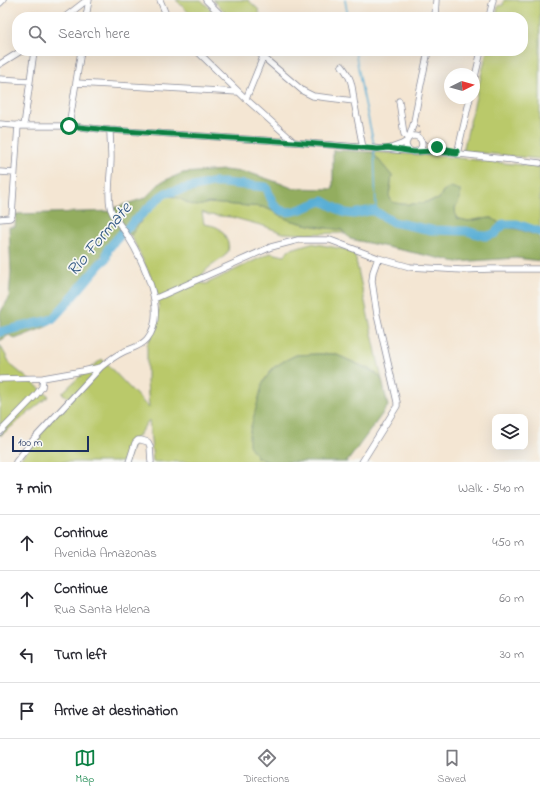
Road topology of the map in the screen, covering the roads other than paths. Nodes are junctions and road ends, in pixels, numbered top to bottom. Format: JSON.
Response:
{"nodes":[{"id":1,"x":3,"y":0,"type":"edge"},
{"id":2,"x":88,"y":0,"type":"edge"},
{"id":3,"x":160,"y":0,"type":"edge"},
{"id":4,"x":206,"y":0,"type":"edge"},
{"id":5,"x":436,"y":0,"type":"edge"},
{"id":6,"x":493,"y":0,"type":"edge"},
{"id":7,"x":0,"y":3,"type":"edge"},
{"id":8,"x":72,"y":12,"type":"edge"},
{"id":9,"x":87,"y":12,"type":"edge"},
{"id":10,"x":165,"y":12,"type":"edge"},
{"id":11,"x":218,"y":12,"type":"edge"},
{"id":12,"x":435,"y":12,"type":"edge"},
{"id":13,"x":490,"y":12,"type":"edge"},
{"id":14,"x":13,"y":56,"type":"edge"},
{"id":15,"x":33,"y":56,"type":"edge"},
{"id":16,"x":80,"y":56,"type":"edge"},
{"id":17,"x":202,"y":56,"type":"edge"},
{"id":18,"x":427,"y":56,"type":"edge"},
{"id":19,"x":480,"y":56,"type":"edge"},
{"id":20,"x":263,"y":57,"type":"joint"},
{"id":21,"x":0,"y":64,"type":"edge"},
{"id":22,"x":342,"y":66,"type":"dead end"},
{"id":23,"x":477,"y":68,"type":"edge"},
{"id":24,"x":0,"y":79,"type":"edge"},
{"id":25,"x":30,"y":81,"type":"junction"},
{"id":26,"x":76,"y":83,"type":"junction"},
{"id":27,"x":238,"y":92,"type":"junction"},
{"id":28,"x":246,"y":99,"type":"junction"},
{"id":29,"x":354,"y":101,"type":"junction"},
{"id":30,"x":399,"y":101,"type":"dead end"},
{"id":31,"x":469,"y":104,"type":"edge"},
{"id":32,"x":417,"y":121,"type":"junction"},
{"id":33,"x":0,"y":124,"type":"edge"},
{"id":34,"x":21,"y":125,"type":"junction"},
{"id":35,"x":69,"y":126,"type":"junction"},
{"id":36,"x":110,"y":130,"type":"junction"},
{"id":37,"x":419,"y":138,"type":"junction"},
{"id":38,"x":408,"y":139,"type":"junction"},
{"id":39,"x":293,"y":142,"type":"junction"},
{"id":40,"x":422,"y":143,"type":"junction"},
{"id":41,"x":363,"y":148,"type":"junction"},
{"id":42,"x":388,"y":148,"type":"junction"},
{"id":43,"x":436,"y":149,"type":"junction"},
{"id":44,"x":414,"y":151,"type":"junction"},
{"id":45,"x":457,"y":154,"type":"junction"},
{"id":46,"x":540,"y":163,"type":"edge"},
{"id":47,"x":0,"y":172,"type":"edge"},
{"id":48,"x":14,"y":173,"type":"junction"},
{"id":49,"x":0,"y":218,"type":"edge"},
{"id":50,"x":378,"y":258,"type":"junction"},
{"id":51,"x":540,"y":269,"type":"edge"},
{"id":52,"x":154,"y":299,"type":"junction"},
{"id":53,"x":101,"y":367,"type":"junction"},
{"id":54,"x":43,"y":378,"type":"junction"},
{"id":55,"x":0,"y":379,"type":"edge"},
{"id":56,"x":0,"y":432,"type":"edge"},
{"id":57,"x":16,"y":462,"type":"edge"},
{"id":58,"x":129,"y":462,"type":"edge"},
{"id":59,"x":151,"y":462,"type":"edge"},
{"id":60,"x":362,"y":462,"type":"edge"}],
"edges":[{"from":1,"to":7,"type":"street"},
{"from":2,"to":8,"type":"street"},
{"from":2,"to":9,"type":"street"},
{"from":3,"to":10,"type":"street"},
{"from":4,"to":11,"type":"street"},
{"from":5,"to":12,"type":"street"},
{"from":6,"to":13,"type":"street"},
{"from":14,"to":21,"type":"street"},
{"from":15,"to":25,"type":"street"},
{"from":16,"to":26,"type":"street"},
{"from":17,"to":27,"type":"street"},
{"from":18,"to":32,"type":"street"},
{"from":19,"to":23,"type":"street"},
{"from":20,"to":28,"type":"street"},
{"from":20,"to":29,"type":"street"},
{"from":22,"to":29,"type":"street"},
{"from":24,"to":25,"type":"street"},
{"from":25,"to":34,"type":"street"},
{"from":26,"to":27,"type":"street"},
{"from":26,"to":35,"type":"street"},
{"from":27,"to":28,"type":"street"},
{"from":28,"to":39,"type":"street"},
{"from":29,"to":41,"type":"street"},
{"from":30,"to":38,"type":"street"},
{"from":31,"to":45,"type":"street"},
{"from":32,"to":37,"type":"street"},
{"from":32,"to":38,"type":"street"},
{"from":33,"to":34,"type":"street"},
{"from":34,"to":35,"type":"street"},
{"from":34,"to":48,"type":"street"},
{"from":35,"to":36,"type":"street"},
{"from":36,"to":39,"type":"street"},
{"from":36,"to":52,"type":"street"},
{"from":37,"to":38,"type":"street"},
{"from":37,"to":40,"type":"street"},
{"from":38,"to":42,"type":"street"},
{"from":38,"to":44,"type":"street"},
{"from":39,"to":41,"type":"street"},
{"from":40,"to":43,"type":"street"},
{"from":40,"to":44,"type":"street"},
{"from":41,"to":42,"type":"street"},
{"from":42,"to":44,"type":"street"},
{"from":43,"to":44,"type":"street"},
{"from":43,"to":45,"type":"street"},
{"from":45,"to":46,"type":"street"},
{"from":47,"to":48,"type":"street"},
{"from":48,"to":49,"type":"street"},
{"from":50,"to":51,"type":"street"},
{"from":50,"to":52,"type":"street"},
{"from":50,"to":60,"type":"street"},
{"from":52,"to":53,"type":"street"},
{"from":53,"to":54,"type":"street"},
{"from":53,"to":57,"type":"street"},
{"from":54,"to":55,"type":"street"},
{"from":54,"to":56,"type":"street"},
{"from":58,"to":59,"type":"street"}]}
